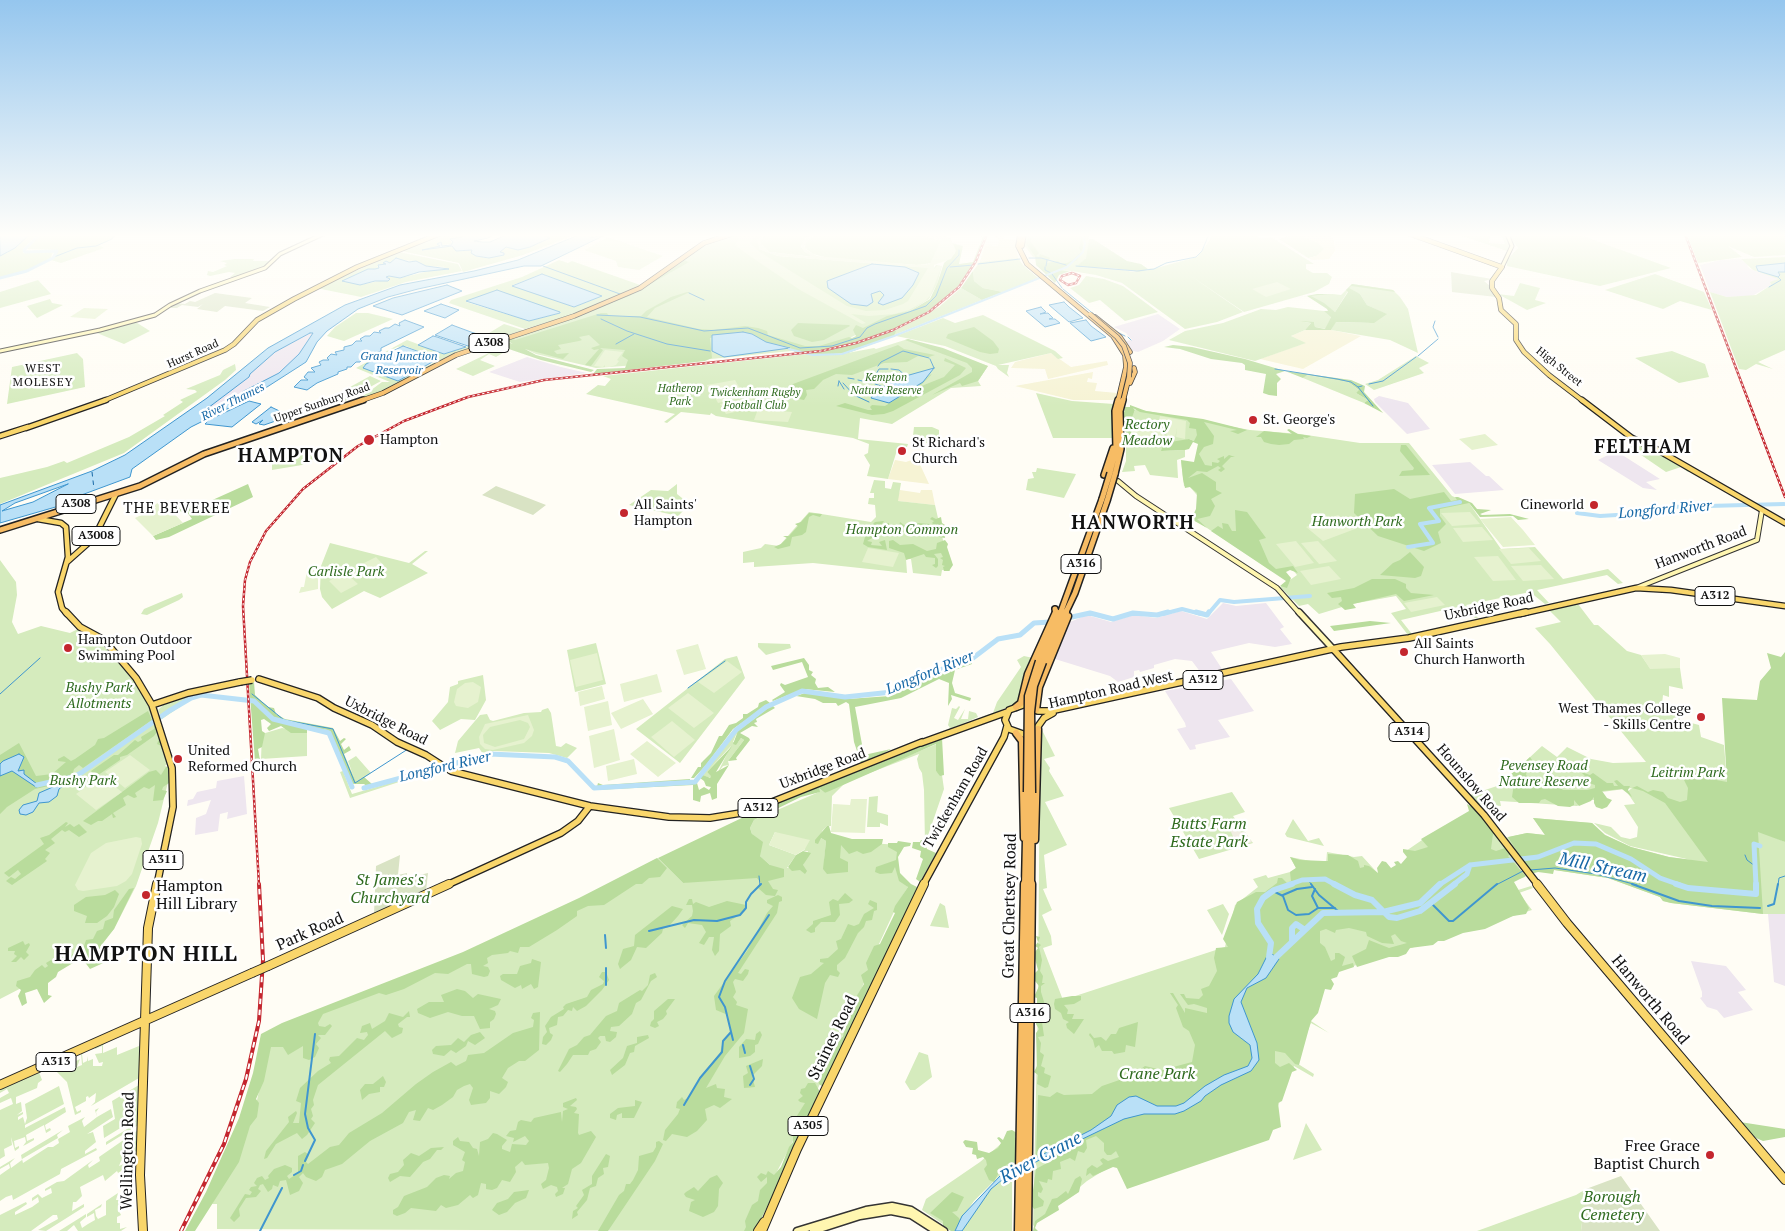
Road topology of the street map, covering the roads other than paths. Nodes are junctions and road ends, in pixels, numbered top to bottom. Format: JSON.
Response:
{"nodes":[{"id":1,"x":197,"y":291,"type":"edge"},
{"id":2,"x":309,"y":291,"type":"edge"},
{"id":3,"x":631,"y":291,"type":"edge"},
{"id":4,"x":1059,"y":291,"type":"edge"},
{"id":5,"x":1061,"y":291,"type":"edge"},
{"id":6,"x":1495,"y":291,"type":"edge"},
{"id":7,"x":1066,"y":298,"type":"junction"},
{"id":8,"x":1084,"y":309,"type":"junction"},
{"id":9,"x":0,"y":350,"type":"edge"},
{"id":10,"x":1121,"y":350,"type":"junction"},
{"id":11,"x":1130,"y":352,"type":"dead end"},
{"id":12,"x":1121,"y":358,"type":"dead end"},
{"id":13,"x":1134,"y":368,"type":"dead end"},
{"id":14,"x":1126,"y":377,"type":"junction"},
{"id":15,"x":1121,"y":387,"type":"junction"},
{"id":16,"x":1122,"y":400,"type":"junction"},
{"id":17,"x":1115,"y":425,"type":"junction"},
{"id":18,"x":1120,"y":430,"type":"junction"},
{"id":19,"x":0,"y":436,"type":"edge"},
{"id":20,"x":1113,"y":473,"type":"junction"},
{"id":21,"x":1104,"y":475,"type":"dead end"},
{"id":22,"x":1118,"y":482,"type":"joint"},
{"id":23,"x":116,"y":494,"type":"junction"},
{"id":24,"x":1104,"y":500,"type":"junction"},
{"id":25,"x":1762,"y":510,"type":"junction"},
{"id":26,"x":38,"y":519,"type":"junction"},
{"id":27,"x":1785,"y":523,"type":"edge"},
{"id":28,"x":0,"y":530,"type":"edge"},
{"id":29,"x":67,"y":562,"type":"junction"},
{"id":30,"x":1653,"y":580,"type":"junction"},
{"id":31,"x":1635,"y":588,"type":"junction"},
{"id":32,"x":1654,"y":588,"type":"junction"},
{"id":33,"x":1075,"y":593,"type":"junction"},
{"id":34,"x":1785,"y":606,"type":"edge"},
{"id":35,"x":1055,"y":609,"type":"dead end"},
{"id":36,"x":1334,"y":650,"type":"junction"},
{"id":37,"x":1039,"y":661,"type":"junction"},
{"id":38,"x":152,"y":705,"type":"junction"},
{"id":39,"x":1020,"y":706,"type":"joint"},
{"id":40,"x":1037,"y":711,"type":"junction"},
{"id":41,"x":1007,"y":712,"type":"junction"},
{"id":42,"x":985,"y":721,"type":"junction"},
{"id":43,"x":1042,"y":722,"type":"junction"},
{"id":44,"x":1006,"y":725,"type":"junction"},
{"id":45,"x":1036,"y":731,"type":"joint"},
{"id":46,"x":1018,"y":733,"type":"junction"},
{"id":47,"x":1004,"y":737,"type":"junction"},
{"id":48,"x":1030,"y":792,"type":"junction"},
{"id":49,"x":589,"y":806,"type":"junction"},
{"id":50,"x":1499,"y":833,"type":"joint"},
{"id":51,"x":1025,"y":848,"type":"junction"},
{"id":52,"x":930,"y":870,"type":"joint"},
{"id":53,"x":1032,"y":874,"type":"junction"},
{"id":54,"x":144,"y":1022,"type":"junction"},
{"id":55,"x":0,"y":1086,"type":"edge"},
{"id":56,"x":1024,"y":1155,"type":"junction"},
{"id":57,"x":1024,"y":1177,"type":"junction"},
{"id":58,"x":1785,"y":1180,"type":"edge"},
{"id":59,"x":901,"y":1209,"type":"junction"},
{"id":60,"x":762,"y":1228,"type":"edge"},
{"id":61,"x":800,"y":1230,"type":"edge"},
{"id":62,"x":143,"y":1231,"type":"edge"},
{"id":63,"x":813,"y":1231,"type":"edge"},
{"id":64,"x":941,"y":1231,"type":"edge"},
{"id":65,"x":1019,"y":1231,"type":"edge"},
{"id":66,"x":1027,"y":1231,"type":"edge"}],
"edges":[{"from":1,"to":9,"type":"main road"},
{"from":2,"to":19,"type":"main road","name":"Hurst Road"},
{"from":3,"to":23,"type":"highway","name":"Upper Sunbury Road","number":"A308"},
{"from":4,"to":7,"type":"highway","number":"A316"},
{"from":5,"to":8,"type":"highway","number":"A316"},
{"from":6,"to":25,"type":"main road","name":"High Street"},
{"from":7,"to":10,"type":"highway"},
{"from":7,"to":10,"type":"highway","number":"A316","bridge":true},
{"from":8,"to":11,"type":"highway","bridge":true},
{"from":8,"to":14,"type":"highway","number":"A316","bridge":true},
{"from":10,"to":14,"type":"highway","number":"A316","bridge":true},
{"from":12,"to":15,"type":"highway"},
{"from":13,"to":16,"type":"highway"},
{"from":14,"to":15,"type":"highway","number":"A316"},
{"from":14,"to":16,"type":"highway","number":"A316"},
{"from":15,"to":17,"type":"highway","number":"A316"},
{"from":16,"to":18,"type":"highway","number":"A316"},
{"from":17,"to":20,"type":"highway","number":"A316"},
{"from":17,"to":21,"type":"highway"},
{"from":18,"to":20,"type":"highway","number":"A316"},
{"from":18,"to":22,"type":"highway"},
{"from":20,"to":24,"type":"highway","number":"A316","bridge":true},
{"from":22,"to":36,"type":"main road","name":"Hounslow Road"},
{"from":23,"to":26,"type":"highway","number":"A308"},
{"from":23,"to":29,"type":"main road","number":"A3008"},
{"from":24,"to":33,"type":"highway","number":"A316"},
{"from":24,"to":37,"type":"highway","number":"A316"},
{"from":25,"to":27,"type":"main road","name":"High Street"},
{"from":25,"to":30,"type":"main road","name":"Hanworth Road"},
{"from":26,"to":28,"type":"highway","number":"A308"},
{"from":26,"to":29,"type":"main road","number":"A311"},
{"from":29,"to":38,"type":"main road","number":"A311"},
{"from":30,"to":31,"type":"main road","name":"Hanworth Road"},
{"from":30,"to":32,"type":"main road","name":"Hanworth Road"},
{"from":31,"to":32,"type":"main road","number":"A312"},
{"from":31,"to":36,"type":"main road","name":"Uxbridge Road","number":"A312"},
{"from":32,"to":34,"type":"main road","number":"A312"},
{"from":33,"to":37,"type":"highway","number":"A316"},
{"from":33,"to":40,"type":"highway"},
{"from":35,"to":37,"type":"highway"},
{"from":36,"to":40,"type":"main road","name":"Hampton Road West","number":"A312"},
{"from":36,"to":43,"type":"main road","name":"Hampton Road West","number":"A312"},
{"from":36,"to":50,"type":"main road","name":"Hounslow Road","number":"A314"},
{"from":37,"to":39,"type":"highway"},
{"from":37,"to":48,"type":"highway","number":"A316","bridge":true},
{"from":37,"to":48,"type":"highway","number":"A316","bridge":true},
{"from":38,"to":49,"type":"main road","name":"Uxbridge Road","number":"A312","bridge":true},
{"from":38,"to":54,"type":"main road","number":"A311"},
{"from":39,"to":41,"type":"main road"},
{"from":40,"to":43,"type":"main road"},
{"from":41,"to":42,"type":"main road","number":"A312"},
{"from":41,"to":44,"type":"main road","name":"Twickenham Road"},
{"from":42,"to":44,"type":"main road","number":"A312"},
{"from":42,"to":49,"type":"main road","name":"Uxbridge Road","number":"A312"},
{"from":43,"to":45,"type":"main road"},
{"from":44,"to":46,"type":"main road"},
{"from":44,"to":47,"type":"main road","name":"Twickenham Road","number":"A305"},
{"from":45,"to":53,"type":"highway"},
{"from":46,"to":47,"type":"main road","name":"Twickenham Road"},
{"from":46,"to":51,"type":"highway"},
{"from":47,"to":52,"type":"main road","name":"Twickenham Road","number":"A305"},
{"from":48,"to":51,"type":"highway","name":"Great Chertsey Road","number":"A316"},
{"from":48,"to":53,"type":"highway","name":"Great Chertsey Road","number":"A316"},
{"from":49,"to":54,"type":"main road","name":"Park Road","number":"A313","bridge":true},
{"from":50,"to":58,"type":"main road","name":"Hanworth Road","number":"A314"},
{"from":51,"to":56,"type":"highway","name":"Great Chertsey Road","number":"A316"},
{"from":52,"to":60,"type":"main road","name":"Staines Road","number":"A305"},
{"from":53,"to":56,"type":"highway","name":"Great Chertsey Road","number":"A316"},
{"from":54,"to":55,"type":"main road","number":"A313"},
{"from":54,"to":62,"type":"main road","name":"Wellington Road","number":"A311"},
{"from":56,"to":57,"type":"highway","name":"Great Chertsey Road","number":"A316"},
{"from":57,"to":65,"type":"highway","name":"Great Chertsey Road","number":"A316"},
{"from":57,"to":66,"type":"highway","name":"Great Chertsey Road","number":"A316"},
{"from":59,"to":61,"type":"main road"},
{"from":59,"to":63,"type":"main road"},
{"from":59,"to":64,"type":"main road"}]}
